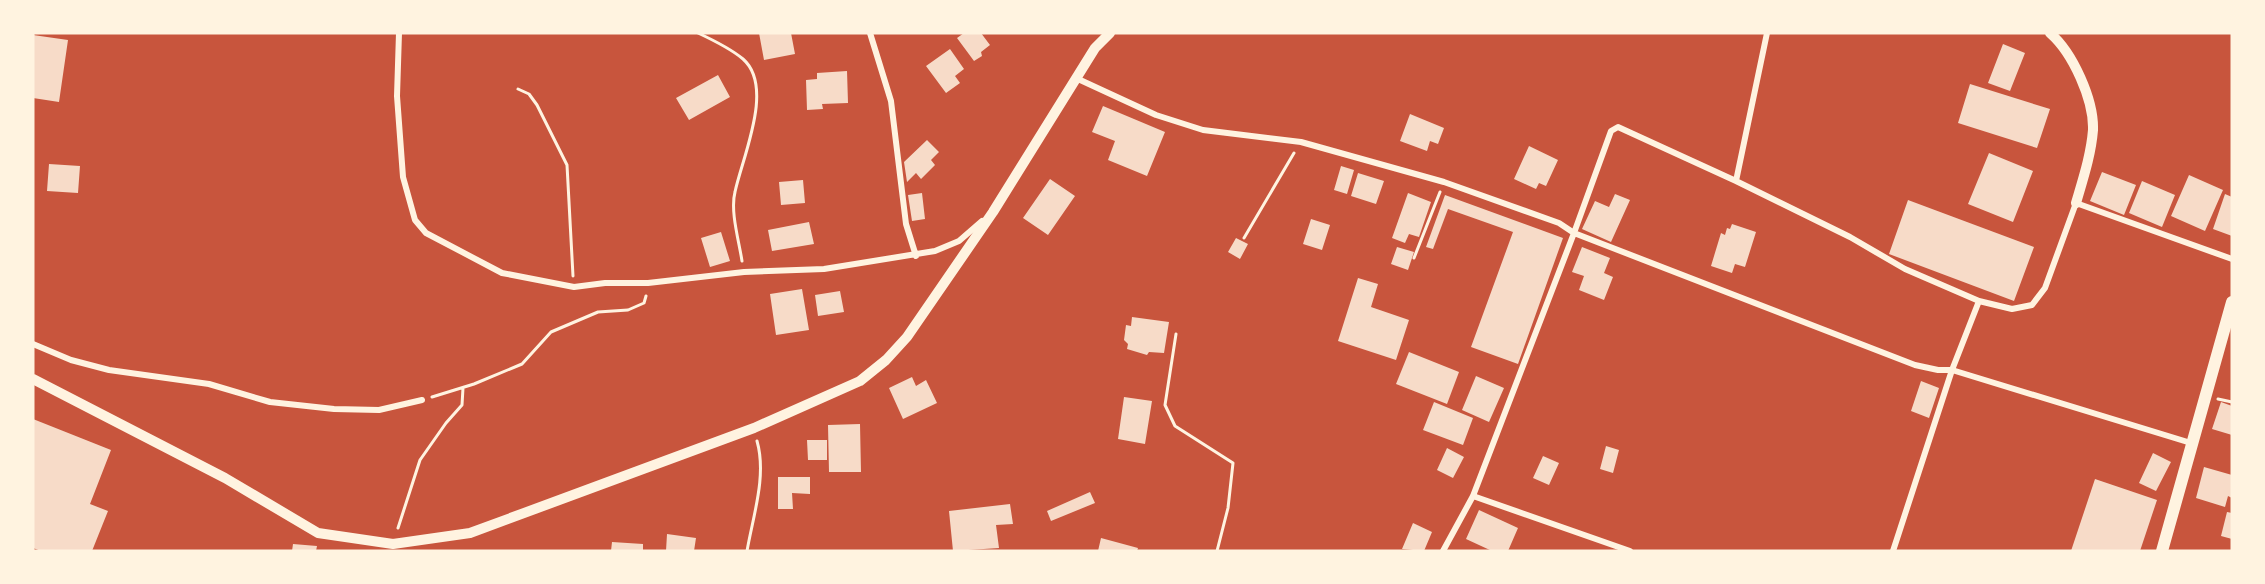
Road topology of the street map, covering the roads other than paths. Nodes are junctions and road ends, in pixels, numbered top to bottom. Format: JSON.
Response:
{"nodes":[{"id":1,"x":399,"y":33,"type":"edge"},
{"id":2,"x":870,"y":33,"type":"edge"},
{"id":3,"x":1110,"y":33,"type":"edge"},
{"id":4,"x":1767,"y":33,"type":"edge"},
{"id":5,"x":2050,"y":33,"type":"edge"},
{"id":6,"x":1078,"y":79,"type":"junction"},
{"id":7,"x":1736,"y":181,"type":"junction"},
{"id":8,"x":2076,"y":203,"type":"junction"},
{"id":9,"x":993,"y":212,"type":"junction"},
{"id":10,"x":1574,"y":233,"type":"junction"},
{"id":11,"x":916,"y":256,"type":"junction"},
{"id":12,"x":2232,"y":259,"type":"edge"},
{"id":13,"x":1979,"y":301,"type":"junction"},
{"id":14,"x":2232,"y":302,"type":"edge"},
{"id":15,"x":33,"y":344,"type":"edge"},
{"id":16,"x":1952,"y":370,"type":"junction"},
{"id":17,"x":33,"y":380,"type":"edge"},
{"id":18,"x":422,"y":400,"type":"road end"},
{"id":19,"x":2191,"y":443,"type":"junction"},
{"id":20,"x":1473,"y":496,"type":"junction"},
{"id":21,"x":1443,"y":551,"type":"edge"},
{"id":22,"x":1630,"y":551,"type":"edge"},
{"id":23,"x":1893,"y":551,"type":"edge"},
{"id":24,"x":2162,"y":551,"type":"edge"}],
"edges":[{"from":1,"to":11,"type":"street"},
{"from":2,"to":11,"type":"street"},
{"from":3,"to":6,"type":"street"},
{"from":4,"to":7,"type":"street"},
{"from":5,"to":8,"type":"street"},
{"from":6,"to":9,"type":"street"},
{"from":6,"to":10,"type":"street"},
{"from":7,"to":10,"type":"street"},
{"from":7,"to":13,"type":"street"},
{"from":8,"to":12,"type":"street"},
{"from":8,"to":13,"type":"street"},
{"from":9,"to":11,"type":"street"},
{"from":9,"to":17,"type":"street"},
{"from":10,"to":16,"type":"street"},
{"from":10,"to":20,"type":"street"},
{"from":13,"to":16,"type":"street"},
{"from":14,"to":19,"type":"main road"},
{"from":15,"to":18,"type":"street"},
{"from":16,"to":19,"type":"street"},
{"from":16,"to":23,"type":"street"},
{"from":19,"to":24,"type":"main road"},
{"from":20,"to":21,"type":"street"},
{"from":20,"to":22,"type":"street"}]}
